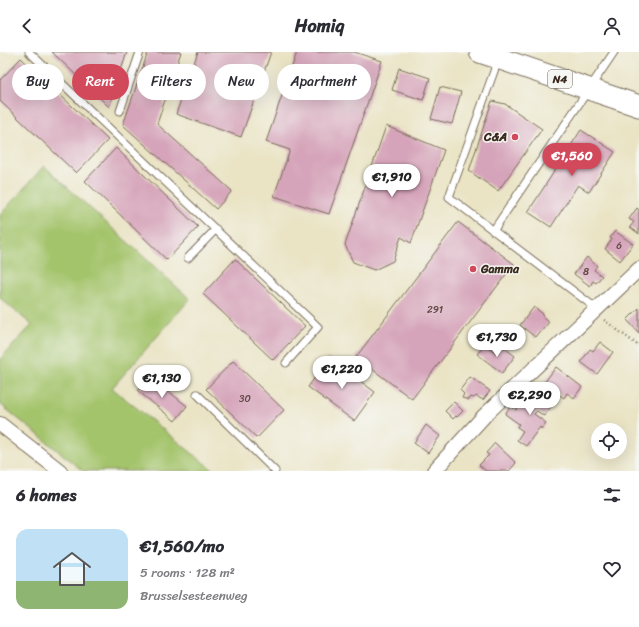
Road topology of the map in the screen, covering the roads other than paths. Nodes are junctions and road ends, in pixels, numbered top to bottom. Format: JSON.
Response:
{"nodes":[{"id":1,"x":29,"y":52,"type":"edge"},
{"id":2,"x":140,"y":52,"type":"edge"},
{"id":3,"x":614,"y":52,"type":"edge"},
{"id":4,"x":489,"y":55,"type":"edge"},
{"id":5,"x":590,"y":90,"type":"junction"},
{"id":6,"x":639,"y":106,"type":"edge"},
{"id":7,"x":120,"y":111,"type":"dead end"},
{"id":8,"x":216,"y":229,"type":"junction"},
{"id":9,"x":494,"y":231,"type":"junction"},
{"id":10,"x":188,"y":258,"type":"dead end"},
{"id":11,"x":639,"y":269,"type":"edge"},
{"id":12,"x":596,"y":311,"type":"junction"},
{"id":13,"x":286,"y":363,"type":"dead end"},
{"id":14,"x":197,"y":394,"type":"dead end"},
{"id":15,"x":0,"y":424,"type":"edge"},
{"id":16,"x":60,"y":471,"type":"edge"},
{"id":17,"x":275,"y":471,"type":"edge"},
{"id":18,"x":434,"y":471,"type":"edge"}],
"edges":[{"from":1,"to":8,"type":"lane"},
{"from":2,"to":7,"type":"lane"},
{"from":3,"to":5,"type":"lane"},
{"from":4,"to":5,"type":"main road","number":"N4"},
{"from":4,"to":9,"type":"lane"},
{"from":5,"to":6,"type":"main road","number":"N4"},
{"from":5,"to":9,"type":"lane"},
{"from":8,"to":10,"type":"lane"},
{"from":8,"to":13,"type":"lane"},
{"from":9,"to":12,"type":"lane"},
{"from":11,"to":12,"type":"street"},
{"from":12,"to":18,"type":"street"},
{"from":14,"to":17,"type":"lane"},
{"from":15,"to":16,"type":"street"}]}
